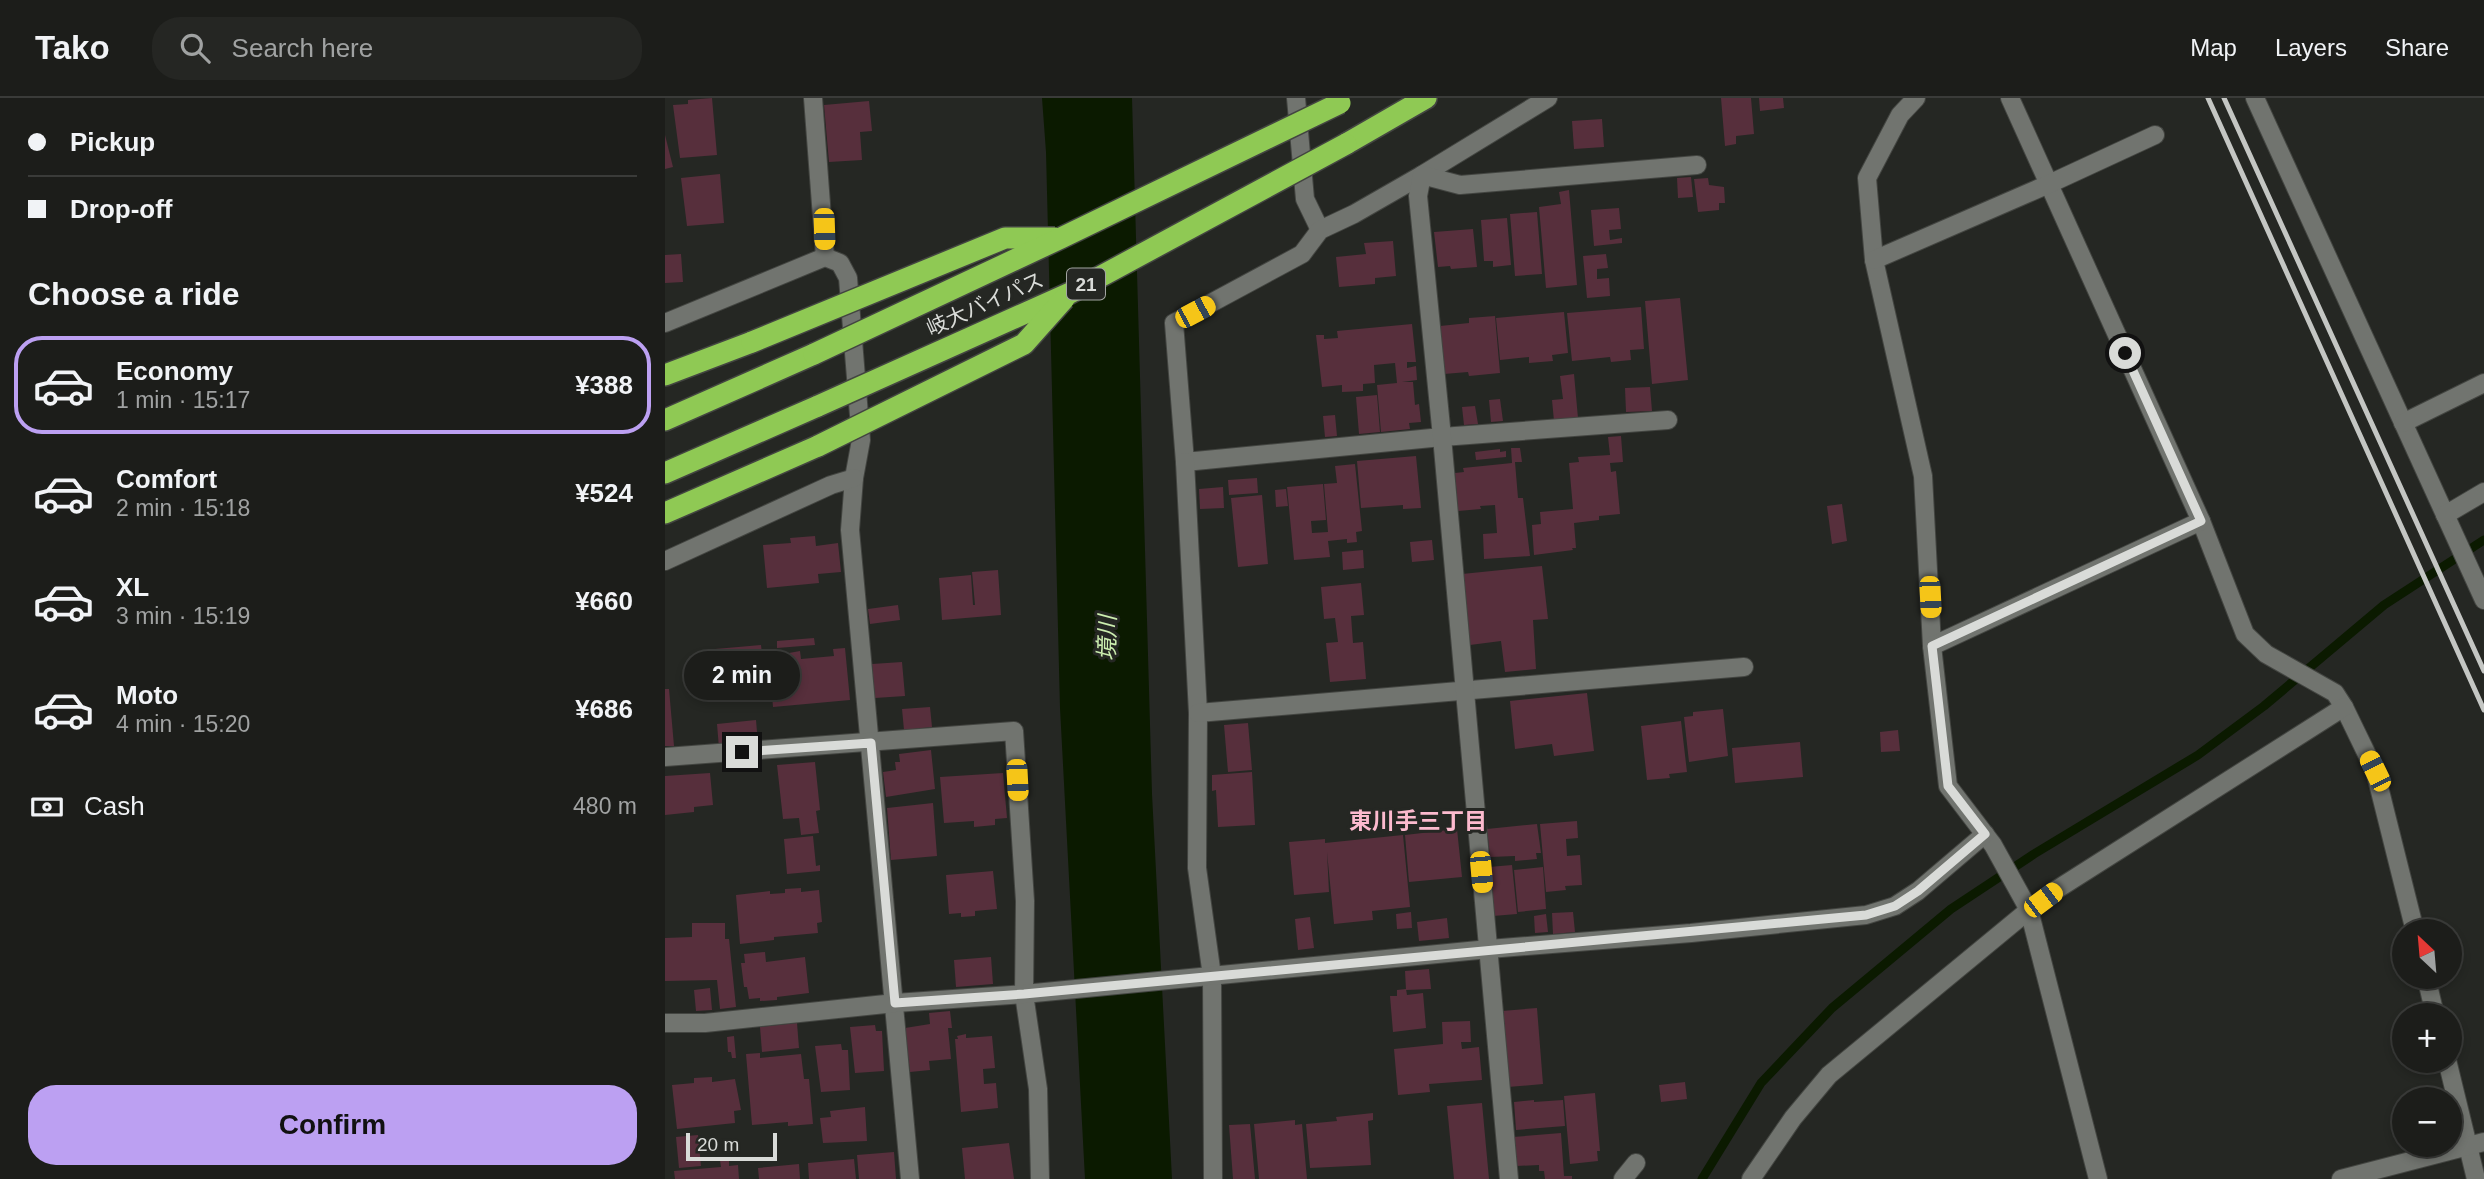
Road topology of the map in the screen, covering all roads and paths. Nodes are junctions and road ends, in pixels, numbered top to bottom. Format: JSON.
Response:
{"nodes":[{"id":1,"x":814,"y":98,"type":"edge"},
{"id":2,"x":1296,"y":98,"type":"edge"},
{"id":3,"x":1426,"y":98,"type":"edge"},
{"id":4,"x":1548,"y":98,"type":"edge"},
{"id":5,"x":1916,"y":98,"type":"edge"},
{"id":6,"x":2011,"y":98,"type":"edge"},
{"id":7,"x":2255,"y":98,"type":"edge"},
{"id":8,"x":1344,"y":101,"type":"edge"},
{"id":9,"x":2155,"y":135,"type":"dead end"},
{"id":10,"x":1697,"y":165,"type":"dead end"},
{"id":11,"x":1422,"y":175,"type":"junction"},
{"id":12,"x":2049,"y":184,"type":"junction"},
{"id":13,"x":1320,"y":230,"type":"junction"},
{"id":14,"x":1062,"y":238,"type":"junction"},
{"id":15,"x":825,"y":257,"type":"junction"},
{"id":16,"x":1874,"y":260,"type":"junction"},
{"id":17,"x":1070,"y":292,"type":"junction"},
{"id":18,"x":665,"y":323,"type":"edge"},
{"id":19,"x":665,"y":375,"type":"edge"},
{"id":20,"x":2484,"y":383,"type":"edge"},
{"id":21,"x":665,"y":419,"type":"edge"},
{"id":22,"x":1668,"y":420,"type":"dead end"},
{"id":23,"x":2403,"y":423,"type":"junction"},
{"id":24,"x":1442,"y":437,"type":"junction"},
{"id":25,"x":1185,"y":462,"type":"junction"},
{"id":26,"x":665,"y":473,"type":"edge"},
{"id":27,"x":854,"y":478,"type":"junction"},
{"id":28,"x":2484,"y":492,"type":"edge"},
{"id":29,"x":665,"y":513,"type":"edge"},
{"id":30,"x":2201,"y":521,"type":"junction"},
{"id":31,"x":2449,"y":523,"type":"junction"},
{"id":32,"x":665,"y":561,"type":"edge"},
{"id":33,"x":2484,"y":600,"type":"edge"},
{"id":34,"x":1932,"y":646,"type":"junction"},
{"id":35,"x":1744,"y":667,"type":"dead end"},
{"id":36,"x":1464,"y":692,"type":"junction"},
{"id":37,"x":2339,"y":700,"type":"junction"},
{"id":38,"x":1198,"y":713,"type":"junction"},
{"id":39,"x":871,"y":743,"type":"junction"},
{"id":40,"x":665,"y":758,"type":"edge"},
{"id":41,"x":1989,"y":840,"type":"junction"},
{"id":42,"x":2026,"y":904,"type":"junction"},
{"id":43,"x":2412,"y":919,"type":"edge"},
{"id":44,"x":1489,"y":949,"type":"junction"},
{"id":45,"x":1212,"y":976,"type":"junction"},
{"id":46,"x":1033,"y":993,"type":"junction"},
{"id":47,"x":895,"y":1003,"type":"junction"},
{"id":48,"x":665,"y":1023,"type":"edge"},
{"id":49,"x":2451,"y":1073,"type":"edge"},
{"id":50,"x":2476,"y":1144,"type":"edge"},
{"id":51,"x":1636,"y":1163,"type":"dead end"},
{"id":52,"x":910,"y":1179,"type":"edge"},
{"id":53,"x":1040,"y":1179,"type":"edge"},
{"id":54,"x":1213,"y":1179,"type":"edge"},
{"id":55,"x":1509,"y":1179,"type":"edge"},
{"id":56,"x":1623,"y":1179,"type":"edge"},
{"id":57,"x":1751,"y":1179,"type":"edge"},
{"id":58,"x":2098,"y":1179,"type":"edge"},
{"id":59,"x":2341,"y":1179,"type":"edge"},
{"id":60,"x":2476,"y":1179,"type":"edge"}],
"edges":[{"from":1,"to":15,"type":"street"},
{"from":2,"to":13,"type":"street"},
{"from":3,"to":17,"type":"highway","name":"岐大バイパス","number":"21","bridge":true},
{"from":4,"to":11,"type":"street"},
{"from":5,"to":16,"type":"street"},
{"from":6,"to":12,"type":"street"},
{"from":7,"to":23,"type":"street"},
{"from":8,"to":14,"type":"highway","name":"岐大バイパス","number":"21","bridge":true},
{"from":9,"to":12,"type":"street"},
{"from":10,"to":11,"type":"street"},
{"from":11,"to":13,"type":"street"},
{"from":11,"to":24,"type":"street"},
{"from":12,"to":16,"type":"street"},
{"from":12,"to":30,"type":"street"},
{"from":13,"to":25,"type":"street"},
{"from":14,"to":19,"type":"highway","number":"21","bridge":true},
{"from":14,"to":21,"type":"highway","name":"岐大バイパス","number":"21","bridge":true},
{"from":15,"to":18,"type":"street"},
{"from":15,"to":27,"type":"street"},
{"from":16,"to":34,"type":"street"},
{"from":17,"to":26,"type":"highway","name":"岐大バイパス","number":"21","bridge":true},
{"from":17,"to":29,"type":"highway","number":"21","bridge":true},
{"from":20,"to":23,"type":"street"},
{"from":22,"to":24,"type":"street"},
{"from":23,"to":31,"type":"street"},
{"from":24,"to":25,"type":"street"},
{"from":24,"to":36,"type":"street"},
{"from":25,"to":38,"type":"street"},
{"from":27,"to":32,"type":"street"},
{"from":27,"to":39,"type":"street"},
{"from":28,"to":31,"type":"street"},
{"from":30,"to":34,"type":"street"},
{"from":30,"to":37,"type":"street"},
{"from":31,"to":33,"type":"street"},
{"from":34,"to":41,"type":"street"},
{"from":35,"to":36,"type":"street"},
{"from":36,"to":38,"type":"street"},
{"from":36,"to":44,"type":"street"},
{"from":37,"to":42,"type":"street"},
{"from":37,"to":43,"type":"street"},
{"from":38,"to":45,"type":"street"},
{"from":39,"to":40,"type":"street"},
{"from":39,"to":46,"type":"street"},
{"from":39,"to":47,"type":"street"},
{"from":41,"to":42,"type":"street"},
{"from":41,"to":44,"type":"street"},
{"from":42,"to":57,"type":"street"},
{"from":42,"to":58,"type":"street"},
{"from":44,"to":45,"type":"street"},
{"from":44,"to":55,"type":"street"},
{"from":45,"to":46,"type":"street"},
{"from":45,"to":54,"type":"street"},
{"from":46,"to":47,"type":"street"},
{"from":46,"to":53,"type":"street"},
{"from":47,"to":48,"type":"street"},
{"from":47,"to":52,"type":"street"},
{"from":49,"to":50,"type":"street"},
{"from":50,"to":59,"type":"street"},
{"from":50,"to":60,"type":"street"},
{"from":51,"to":56,"type":"street"}]}
